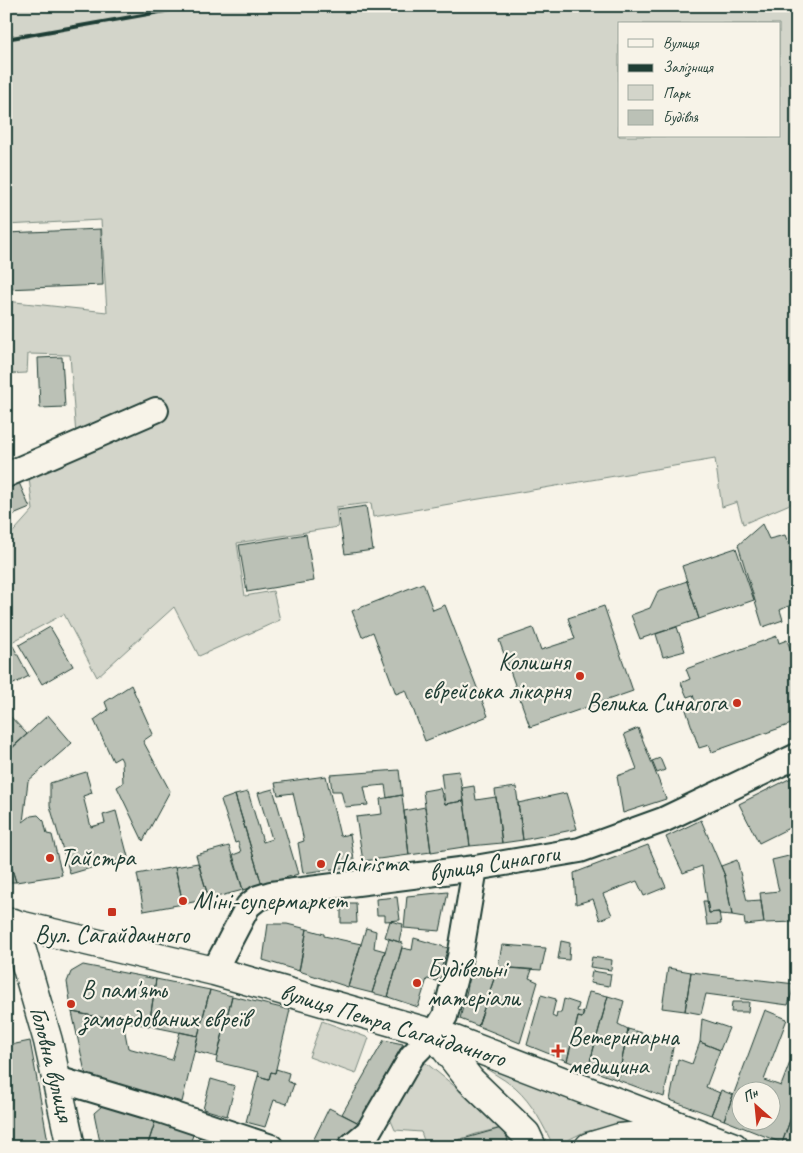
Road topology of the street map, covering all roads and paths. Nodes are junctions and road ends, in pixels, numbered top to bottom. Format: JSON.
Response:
{"nodes":[{"id":1,"x":156,"y":410,"type":"dead end"},
{"id":2,"x":6,"y":475,"type":"edge"},
{"id":3,"x":797,"y":756,"type":"edge"},
{"id":4,"x":475,"y":868,"type":"junction"},
{"id":5,"x":9,"y":924,"type":"edge"},
{"id":6,"x":214,"y":971,"type":"junction"},
{"id":7,"x":434,"y":1034,"type":"junction"},
{"id":8,"x":57,"y":1079,"type":"junction"},
{"id":9,"x":694,"y":1132,"type":"junction"},
{"id":10,"x":71,"y":1147,"type":"edge"},
{"id":11,"x":271,"y":1147,"type":"edge"},
{"id":12,"x":350,"y":1147,"type":"edge"},
{"id":13,"x":532,"y":1147,"type":"edge"},
{"id":14,"x":589,"y":1147,"type":"edge"},
{"id":15,"x":734,"y":1147,"type":"edge"}],
"edges":[{"from":1,"to":2,"type":"street"},
{"from":3,"to":4,"type":"street","name":"вулиця Синагоги"},
{"from":4,"to":6,"type":"street","name":"вулиця Синагоги"},
{"from":4,"to":7,"type":"street"},
{"from":5,"to":6,"type":"main road","name":"вулиця Петра Сагайдачного"},
{"from":5,"to":8,"type":"main road","name":"Головна вулиця"},
{"from":6,"to":7,"type":"main road","name":"вулиця Петра Сагайдачного"},
{"from":7,"to":9,"type":"main road","name":"вулиця Петра Сагайдачного"},
{"from":7,"to":12,"type":"street"},
{"from":7,"to":13,"type":"main road"},
{"from":8,"to":10,"type":"main road","name":"Головна вулиця"},
{"from":8,"to":11,"type":"street"},
{"from":9,"to":14,"type":"main road"},
{"from":9,"to":15,"type":"main road","name":"вулиця Петра Сагайдачного"}]}
